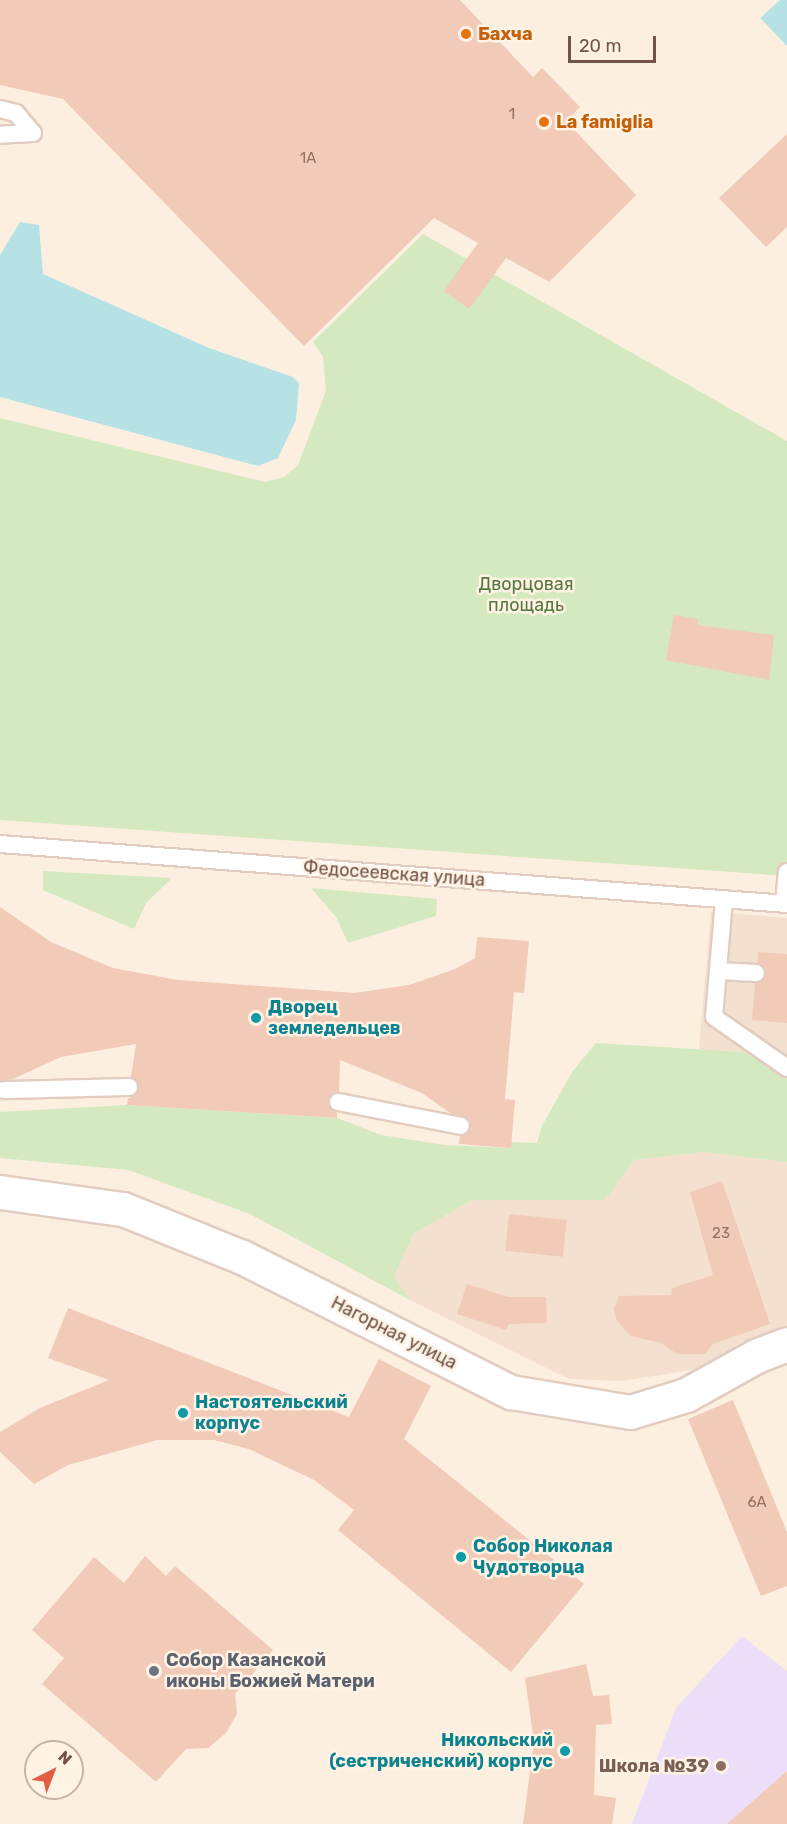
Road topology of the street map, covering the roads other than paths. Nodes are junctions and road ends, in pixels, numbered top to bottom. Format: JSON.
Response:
{"nodes":[{"id":1,"x":0,"y":110,"type":"edge"},
{"id":2,"x":0,"y":135,"type":"edge"},
{"id":3,"x":0,"y":844,"type":"edge"},
{"id":4,"x":787,"y":872,"type":"edge"},
{"id":5,"x":724,"y":900,"type":"junction"},
{"id":6,"x":786,"y":904,"type":"edge"},
{"id":7,"x":718,"y":971,"type":"junction"},
{"id":8,"x":756,"y":973,"type":"dead end"},
{"id":9,"x":787,"y":1068,"type":"edge"},
{"id":10,"x":129,"y":1087,"type":"dead end"},
{"id":11,"x":4,"y":1090,"type":"dead end"},
{"id":12,"x":338,"y":1102,"type":"dead end"},
{"id":13,"x":461,"y":1126,"type":"dead end"},
{"id":14,"x":0,"y":1192,"type":"edge"},
{"id":15,"x":787,"y":1344,"type":"edge"}],
"edges":[{"from":1,"to":2,"type":"lane"},
{"from":3,"to":5,"type":"lane","name":"Федосеевская улица"},
{"from":4,"to":6,"type":"lane"},
{"from":5,"to":6,"type":"lane","name":"Федосеевская улица"},
{"from":5,"to":7,"type":"lane"},
{"from":7,"to":8,"type":"lane"},
{"from":7,"to":9,"type":"lane"},
{"from":10,"to":11,"type":"lane"},
{"from":12,"to":13,"type":"lane"},
{"from":14,"to":15,"type":"street","name":"Нагорная улица"}]}
